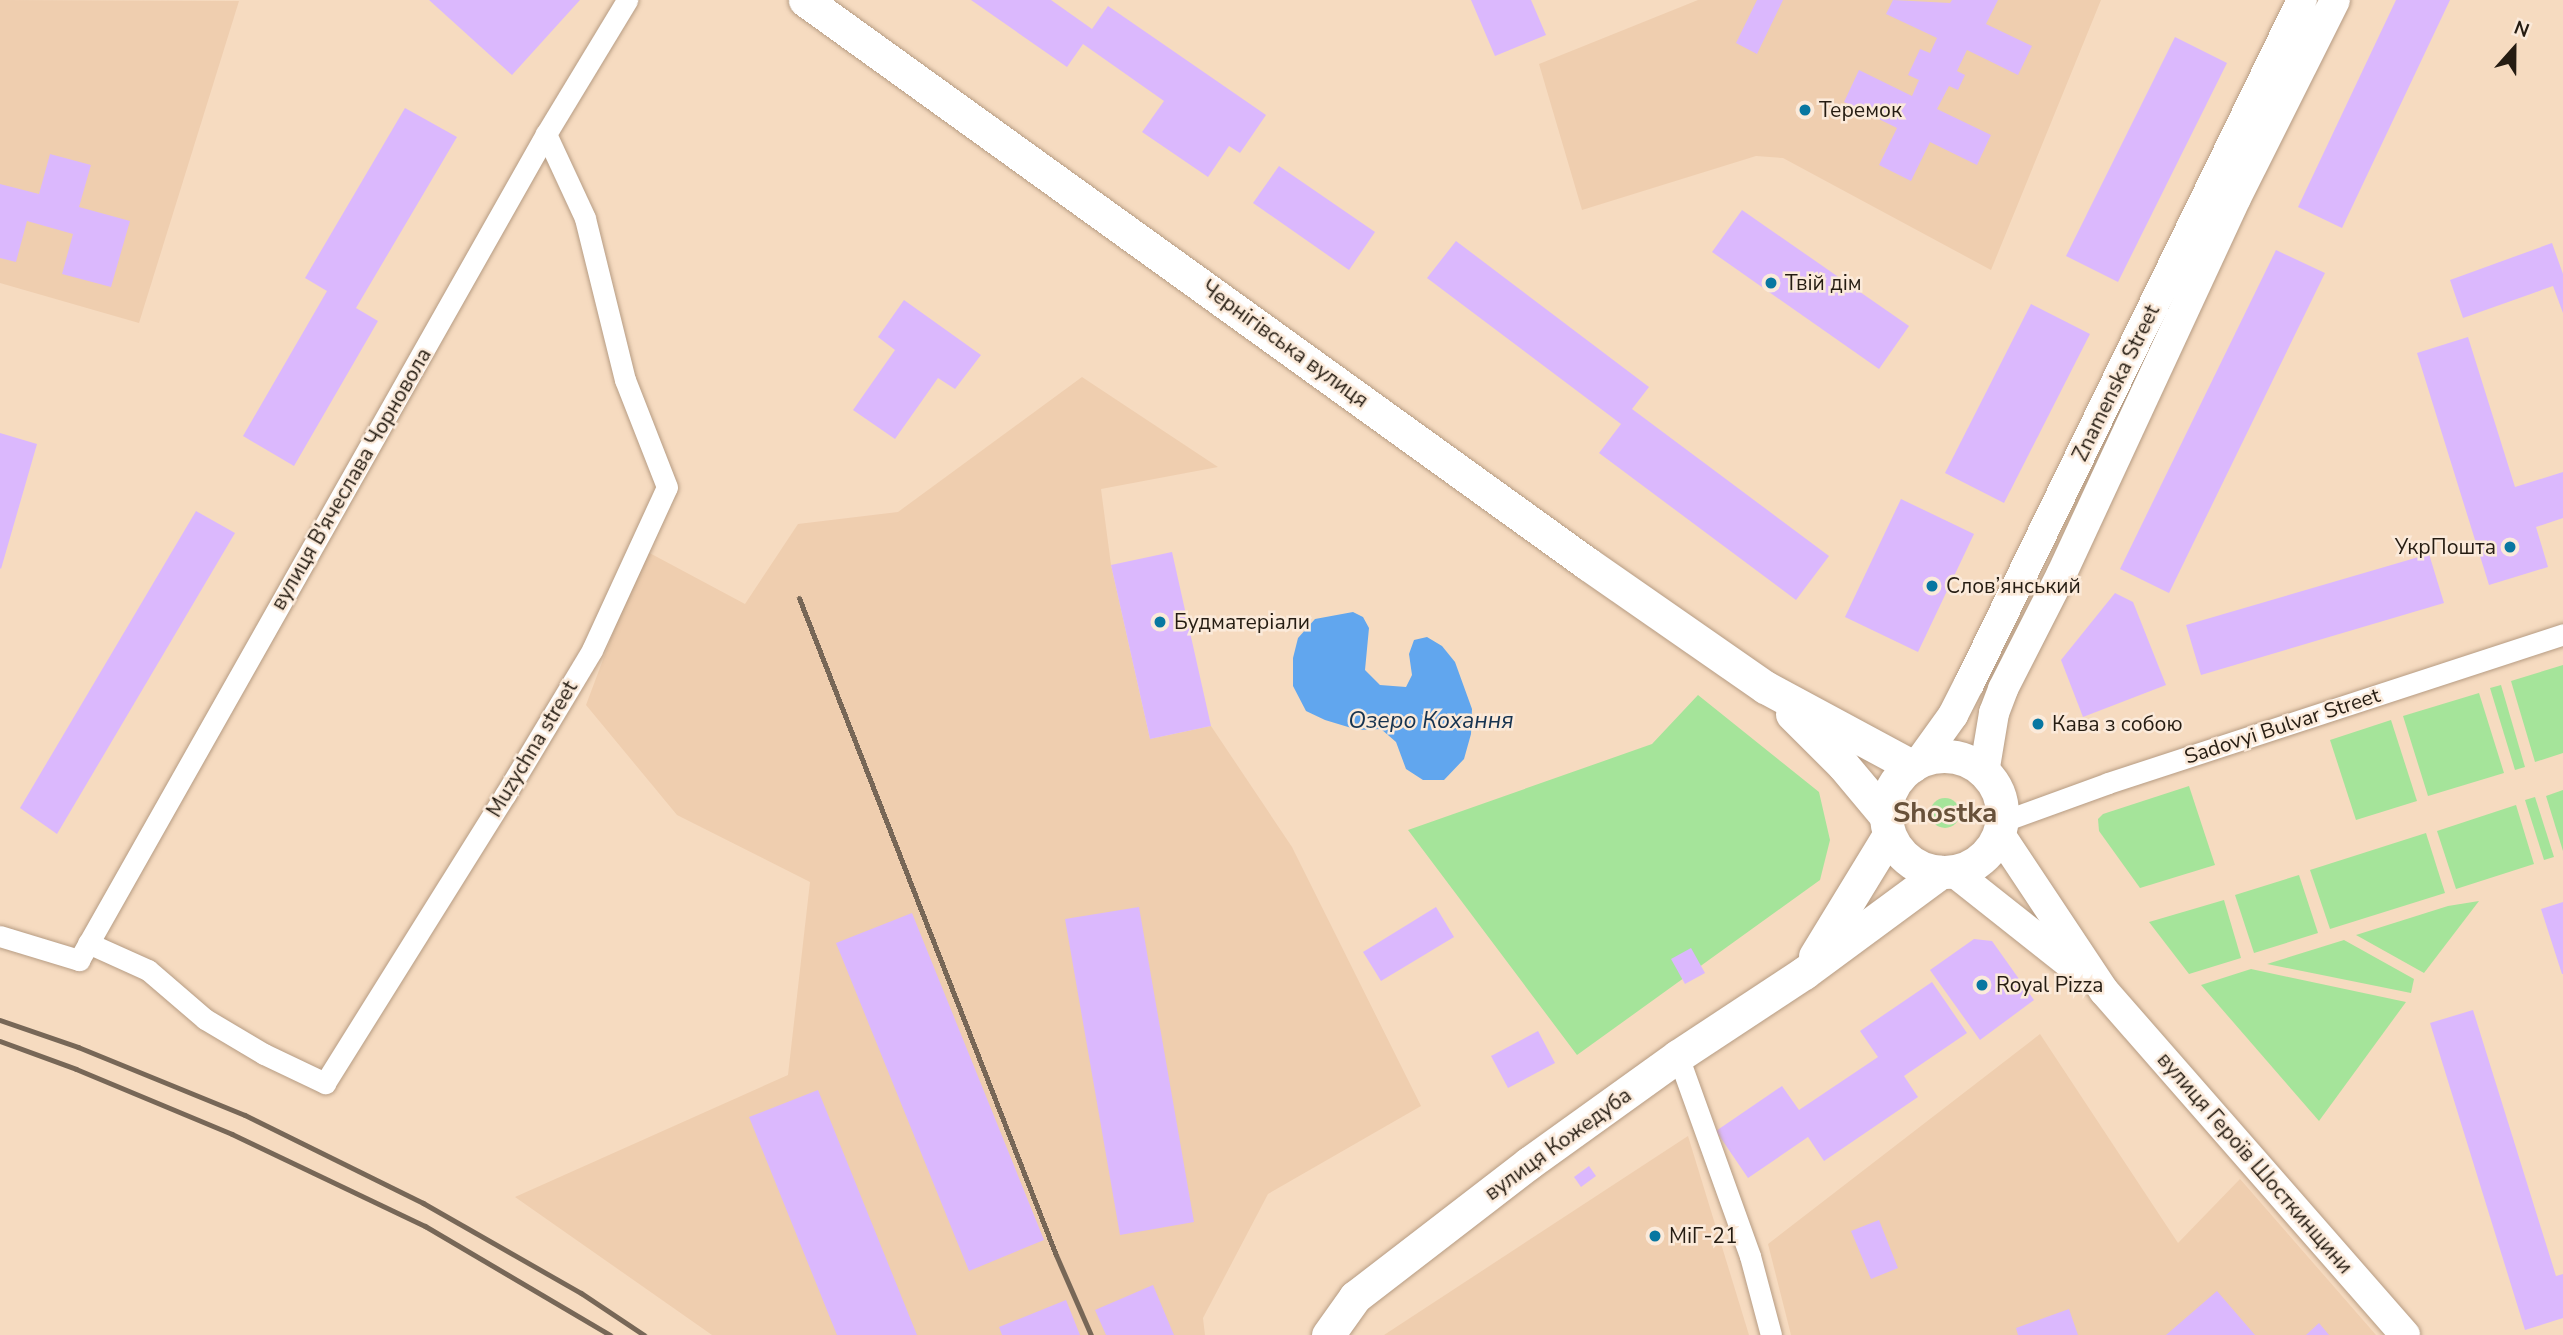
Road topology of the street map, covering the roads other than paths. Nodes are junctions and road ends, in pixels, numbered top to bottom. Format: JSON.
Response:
{"nodes":[{"id":1,"x":627,"y":0,"type":"edge"},
{"id":2,"x":806,"y":0,"type":"edge"},
{"id":3,"x":2302,"y":0,"type":"edge"},
{"id":4,"x":2335,"y":0,"type":"edge"},
{"id":5,"x":546,"y":134,"type":"junction"},
{"id":6,"x":2563,"y":634,"type":"edge"},
{"id":7,"x":1765,"y":687,"type":"junction"},
{"id":8,"x":1916,"y":763,"type":"junction"},
{"id":9,"x":1984,"y":772,"type":"junction"},
{"id":10,"x":1887,"y":825,"type":"junction"},
{"id":11,"x":2000,"y":828,"type":"junction"},
{"id":12,"x":1947,"y":872,"type":"junction"},
{"id":13,"x":0,"y":936,"type":"edge"},
{"id":14,"x":83,"y":951,"type":"junction"},
{"id":15,"x":1804,"y":973,"type":"junction"},
{"id":16,"x":2104,"y":991,"type":"junction"},
{"id":17,"x":1678,"y":1056,"type":"junction"},
{"id":18,"x":1328,"y":1335,"type":"edge"},
{"id":19,"x":1771,"y":1335,"type":"edge"},
{"id":20,"x":2405,"y":1335,"type":"edge"}],
"edges":[{"from":1,"to":5,"type":"street","name":"вулиця В'ячеслава Чорновола"},
{"from":2,"to":7,"type":"main road","name":"Чернігівська вулиця"},
{"from":3,"to":8,"type":"main road","name":"Znamenska Street"},
{"from":4,"to":9,"type":"main road","name":"Znamenska Street"},
{"from":5,"to":14,"type":"street","name":"вулиця В'ячеслава Чорновола"},
{"from":5,"to":14,"type":"street","name":"Muzychna street"},
{"from":6,"to":11,"type":"street","name":"Sadovyi Bulvar Street"},
{"from":7,"to":8,"type":"main road","name":"Чернігівська вулиця"},
{"from":7,"to":10,"type":"main road","name":"Чернігівська вулиця"},
{"from":8,"to":9,"type":"main road"},
{"from":8,"to":10,"type":"main road"},
{"from":9,"to":11,"type":"main road"},
{"from":10,"to":12,"type":"main road"},
{"from":10,"to":15,"type":"main road","name":"вулиця Кожедуба"},
{"from":11,"to":12,"type":"main road"},
{"from":11,"to":16,"type":"main road","name":"вулиця Героїв Шосткинщини"},
{"from":12,"to":15,"type":"main road","name":"вулиця Кожедуба"},
{"from":12,"to":16,"type":"main road","name":"вулиця Героїв Шосткинщини"},
{"from":13,"to":14,"type":"street"},
{"from":15,"to":17,"type":"main road","name":"вулиця Кожедуба"},
{"from":16,"to":20,"type":"main road","name":"вулиця Героїв Шосткинщини"},
{"from":17,"to":18,"type":"main road","name":"вулиця Кожедуба"},
{"from":17,"to":19,"type":"street"}]}
